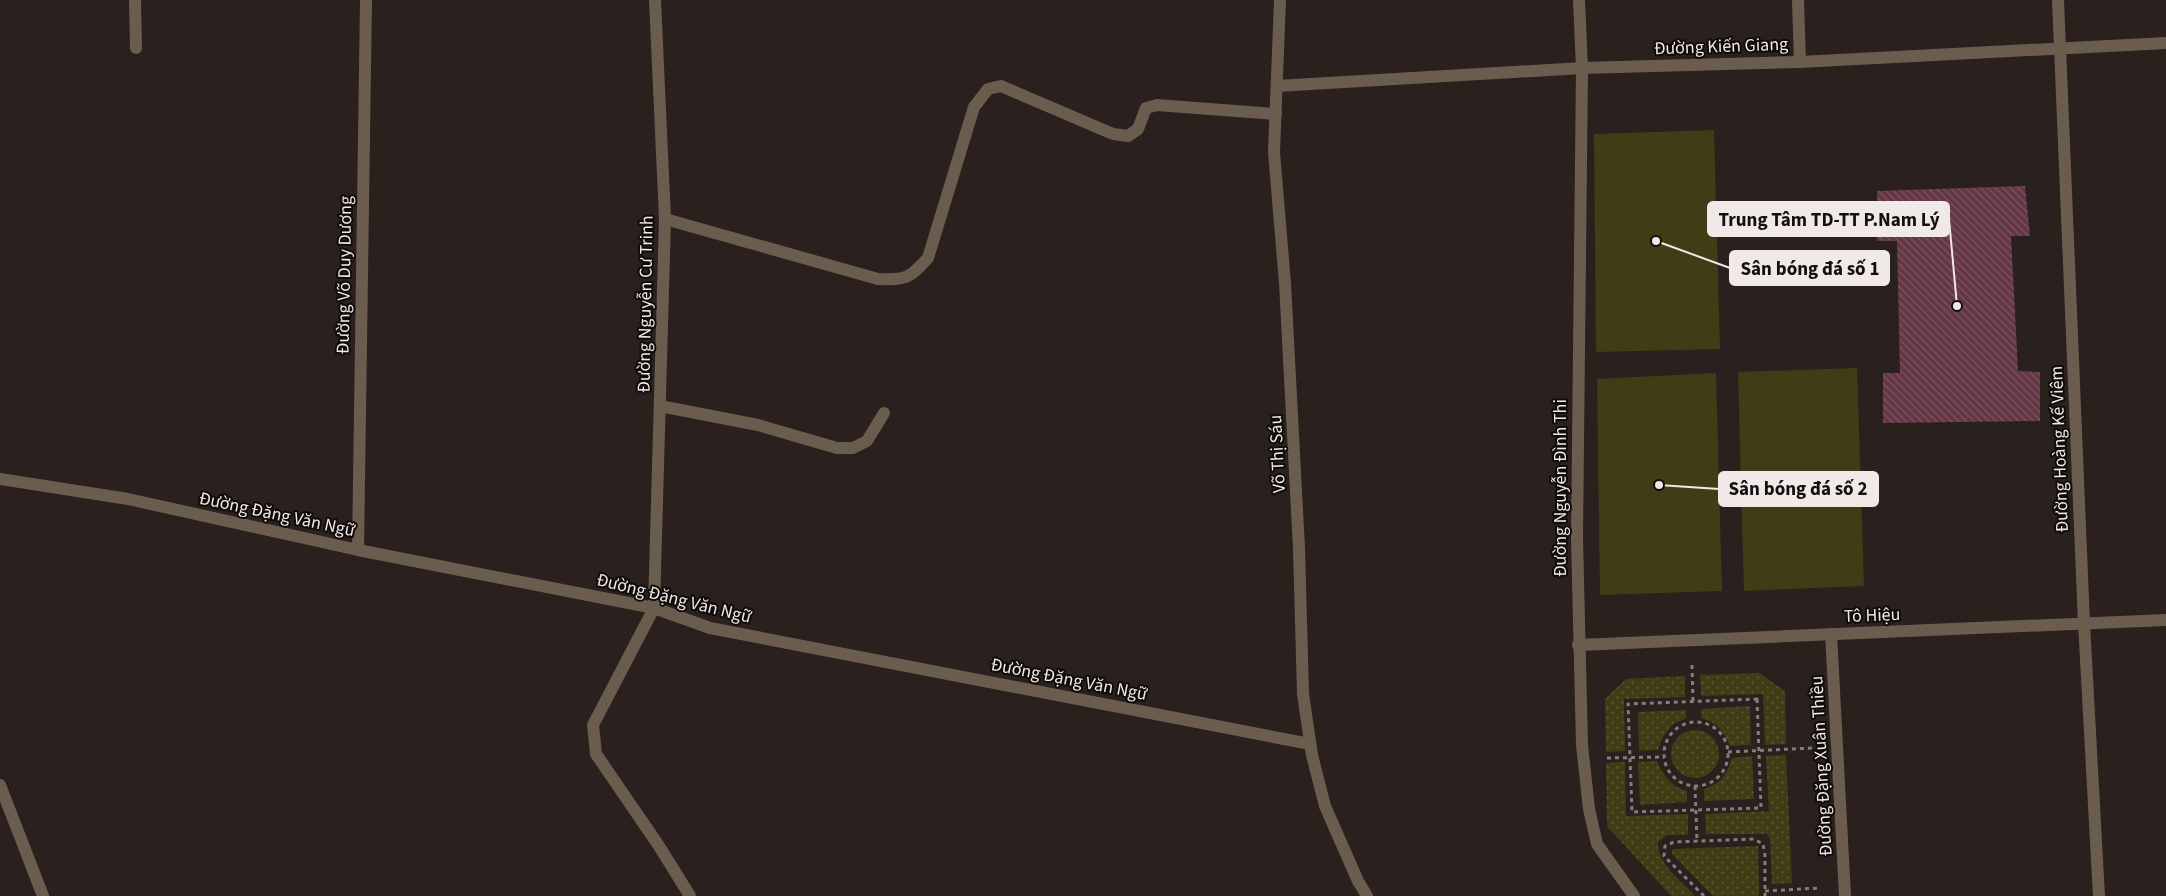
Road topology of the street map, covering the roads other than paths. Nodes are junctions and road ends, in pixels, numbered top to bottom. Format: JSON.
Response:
{"nodes":[{"id":1,"x":135,"y":0,"type":"edge"},
{"id":2,"x":366,"y":0,"type":"edge"},
{"id":3,"x":655,"y":0,"type":"edge"},
{"id":4,"x":1280,"y":0,"type":"edge"},
{"id":5,"x":1579,"y":0,"type":"edge"},
{"id":6,"x":1798,"y":0,"type":"edge"},
{"id":7,"x":2058,"y":0,"type":"edge"},
{"id":8,"x":2166,"y":42,"type":"edge"},
{"id":9,"x":136,"y":48,"type":"dead end"},
{"id":10,"x":2060,"y":48,"type":"junction"},
{"id":11,"x":1800,"y":62,"type":"junction"},
{"id":12,"x":1582,"y":68,"type":"junction"},
{"id":13,"x":1277,"y":86,"type":"junction"},
{"id":14,"x":1276,"y":114,"type":"junction"},
{"id":15,"x":665,"y":219,"type":"junction"},
{"id":16,"x":660,"y":406,"type":"junction"},
{"id":17,"x":884,"y":413,"type":"dead end"},
{"id":18,"x":0,"y":478,"type":"edge"},
{"id":19,"x":358,"y":550,"type":"junction"},
{"id":20,"x":654,"y":608,"type":"junction"},
{"id":21,"x":2166,"y":620,"type":"edge"},
{"id":22,"x":2084,"y":624,"type":"junction"},
{"id":23,"x":1831,"y":634,"type":"junction"},
{"id":24,"x":1578,"y":645,"type":"junction"},
{"id":25,"x":1310,"y":744,"type":"junction"},
{"id":26,"x":0,"y":784,"type":"edge"},
{"id":27,"x":1845,"y":891,"type":"edge"},
{"id":28,"x":43,"y":896,"type":"edge"},
{"id":29,"x":690,"y":896,"type":"edge"},
{"id":30,"x":1367,"y":896,"type":"edge"},
{"id":31,"x":1634,"y":896,"type":"edge"},
{"id":32,"x":2099,"y":896,"type":"edge"}],
"edges":[{"from":1,"to":9,"type":"street"},
{"from":2,"to":19,"type":"street","name":"Đường Võ Duy Dương"},
{"from":3,"to":15,"type":"street","name":"Đường Nguyễn Cư Trinh"},
{"from":4,"to":13,"type":"street","name":"Võ Thị Sáu"},
{"from":5,"to":12,"type":"street","name":"Đường Nguyễn Đình Thi"},
{"from":6,"to":11,"type":"street"},
{"from":7,"to":10,"type":"street","name":"Đường Hoàng Kế Viêm"},
{"from":8,"to":10,"type":"street","name":"Đường Kiến Giang"},
{"from":10,"to":11,"type":"street","name":"Đường Kiến Giang"},
{"from":10,"to":22,"type":"street","name":"Đường Hoàng Kế Viêm"},
{"from":11,"to":12,"type":"street","name":"Đường Kiến Giang"},
{"from":12,"to":13,"type":"street","name":"Đường Kiến Giang"},
{"from":12,"to":24,"type":"street","name":"Đường Nguyễn Đình Thi"},
{"from":13,"to":14,"type":"street","name":"Võ Thị Sáu"},
{"from":14,"to":15,"type":"street"},
{"from":14,"to":25,"type":"street","name":"Võ Thị Sáu"},
{"from":15,"to":16,"type":"street","name":"Đường Nguyễn Cư Trinh"},
{"from":16,"to":17,"type":"street"},
{"from":16,"to":20,"type":"street","name":"Đường Nguyễn Cư Trinh"},
{"from":18,"to":19,"type":"street","name":"Đường Đặng Văn Ngữ"},
{"from":19,"to":20,"type":"street","name":"Đường Đặng Văn Ngữ"},
{"from":20,"to":25,"type":"street","name":"Đường Đặng Văn Ngữ"},
{"from":20,"to":29,"type":"street"},
{"from":21,"to":22,"type":"street","name":"Tô Hiệu"},
{"from":22,"to":23,"type":"street","name":"Tô Hiệu"},
{"from":22,"to":32,"type":"street","name":"Đường Hoàng Kế Viêm"},
{"from":23,"to":24,"type":"street","name":"Tô Hiệu"},
{"from":23,"to":27,"type":"street","name":"Đường Đặng Xuân Thiều"},
{"from":24,"to":31,"type":"street","name":"Đường Nguyễn Đình Thi"},
{"from":25,"to":30,"type":"street","name":"Võ Thị Sáu"},
{"from":26,"to":28,"type":"street"}]}
